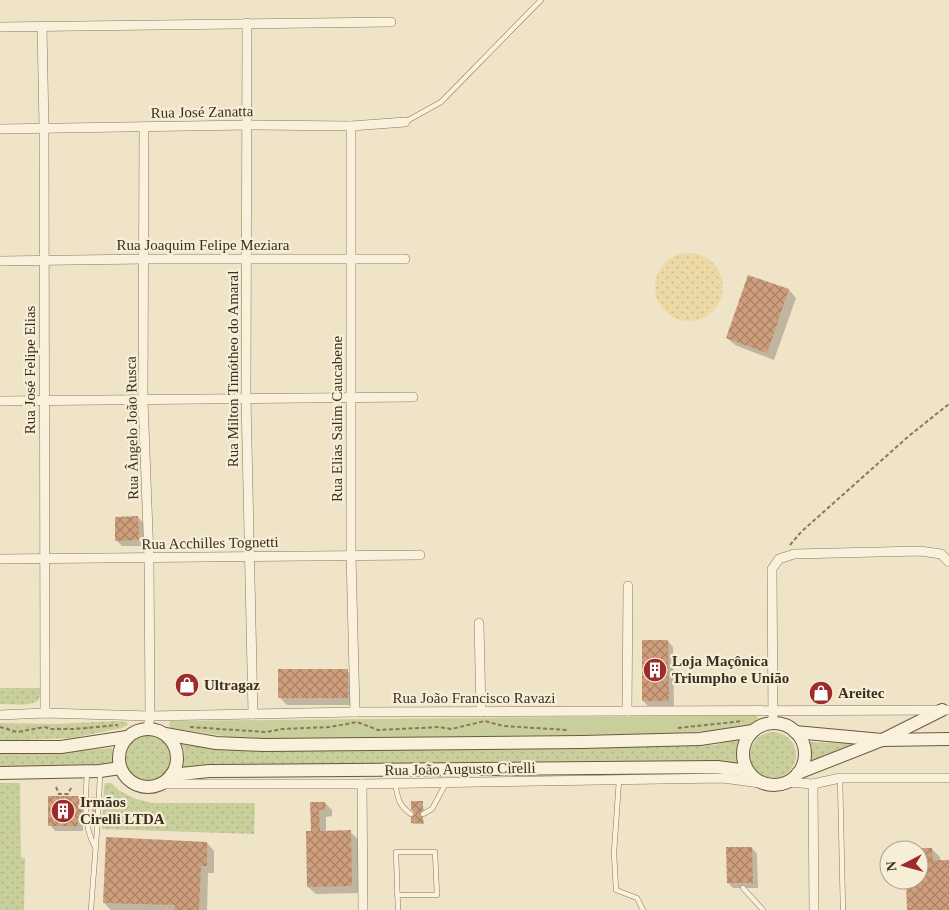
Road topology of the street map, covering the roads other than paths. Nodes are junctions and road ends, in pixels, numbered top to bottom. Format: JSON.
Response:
{"nodes":[{"id":1,"x":541,"y":0,"type":"edge"},
{"id":2,"x":391,"y":22,"type":"dead end"},
{"id":3,"x":248,"y":24,"type":"junction"},
{"id":4,"x":0,"y":27,"type":"edge"},
{"id":5,"x":42,"y":27,"type":"junction"},
{"id":6,"x":405,"y":122,"type":"joint"},
{"id":7,"x":248,"y":125,"type":"junction"},
{"id":8,"x":351,"y":126,"type":"junction"},
{"id":9,"x":144,"y":127,"type":"junction"},
{"id":10,"x":44,"y":128,"type":"junction"},
{"id":11,"x":0,"y":129,"type":"edge"},
{"id":12,"x":145,"y":258,"type":"junction"},
{"id":13,"x":247,"y":258,"type":"junction"},
{"id":14,"x":351,"y":259,"type":"junction"},
{"id":15,"x":405,"y":259,"type":"dead end"},
{"id":16,"x":0,"y":261,"type":"edge"},
{"id":17,"x":43,"y":261,"type":"junction"},
{"id":18,"x":351,"y":397,"type":"junction"},
{"id":19,"x":412,"y":397,"type":"dead end"},
{"id":20,"x":246,"y":398,"type":"junction"},
{"id":21,"x":44,"y":400,"type":"junction"},
{"id":22,"x":143,"y":400,"type":"junction"},
{"id":23,"x":0,"y":401,"type":"edge"},
{"id":24,"x":351,"y":555,"type":"junction"},
{"id":25,"x":248,"y":556,"type":"junction"},
{"id":26,"x":420,"y":556,"type":"dead end"},
{"id":27,"x":45,"y":558,"type":"junction"},
{"id":28,"x":149,"y":558,"type":"junction"},
{"id":29,"x":0,"y":559,"type":"edge"},
{"id":30,"x":949,"y":562,"type":"edge"},
{"id":31,"x":628,"y":586,"type":"dead end"},
{"id":32,"x":479,"y":623,"type":"dead end"},
{"id":33,"x":945,"y":710,"type":"edge"},
{"id":34,"x":627,"y":711,"type":"junction"},
{"id":35,"x":354,"y":712,"type":"junction"},
{"id":36,"x":481,"y":712,"type":"junction"},
{"id":37,"x":45,"y":713,"type":"junction"},
{"id":38,"x":252,"y":714,"type":"junction"},
{"id":39,"x":0,"y":715,"type":"edge"},
{"id":40,"x":150,"y":716,"type":"junction"},
{"id":41,"x":772,"y":717,"type":"junction"},
{"id":42,"x":751,"y":725,"type":"junction"},
{"id":43,"x":148,"y":728,"type":"junction"},
{"id":44,"x":795,"y":732,"type":"junction"},
{"id":45,"x":164,"y":734,"type":"junction"},
{"id":46,"x":127,"y":736,"type":"junction"},
{"id":47,"x":949,"y":739,"type":"edge"},
{"id":48,"x":882,"y":740,"type":"junction"},
{"id":49,"x":0,"y":748,"type":"edge"},
{"id":50,"x":120,"y":768,"type":"junction"},
{"id":51,"x":93,"y":770,"type":"junction"},
{"id":52,"x":748,"y":771,"type":"junction"},
{"id":53,"x":0,"y":773,"type":"edge"},
{"id":54,"x":798,"y":773,"type":"junction"},
{"id":55,"x":171,"y":775,"type":"junction"},
{"id":56,"x":840,"y":778,"type":"junction"},
{"id":57,"x":949,"y":778,"type":"edge"},
{"id":58,"x":619,"y":780,"type":"junction"},
{"id":59,"x":787,"y":782,"type":"junction"},
{"id":60,"x":394,"y":783,"type":"junction"},
{"id":61,"x":446,"y":783,"type":"junction"},
{"id":62,"x":760,"y":783,"type":"junction"},
{"id":63,"x":160,"y":784,"type":"junction"},
{"id":64,"x":362,"y":784,"type":"junction"},
{"id":65,"x":813,"y":784,"type":"junction"},
{"id":66,"x":411,"y":814,"type":"dead end"},
{"id":67,"x":423,"y":814,"type":"dead end"},
{"id":68,"x":95,"y":847,"type":"junction"},
{"id":69,"x":743,"y":888,"type":"dead end"},
{"id":70,"x":397,"y":895,"type":"junction"},
{"id":71,"x":91,"y":910,"type":"edge"},
{"id":72,"x":363,"y":910,"type":"edge"},
{"id":73,"x":398,"y":910,"type":"edge"},
{"id":74,"x":644,"y":910,"type":"edge"},
{"id":75,"x":762,"y":910,"type":"edge"},
{"id":76,"x":814,"y":910,"type":"edge"},
{"id":77,"x":843,"y":910,"type":"edge"}],
"edges":[{"from":1,"to":6,"type":"lane"},
{"from":2,"to":3,"type":"street"},
{"from":3,"to":5,"type":"street"},
{"from":3,"to":7,"type":"street","name":"Rua Milton Timótheo do Amaral"},
{"from":4,"to":5,"type":"street"},
{"from":5,"to":10,"type":"street","name":"Rua José Felipe Elias"},
{"from":6,"to":8,"type":"street","name":"Rua José Zanatta"},
{"from":7,"to":8,"type":"street","name":"Rua José Zanatta"},
{"from":7,"to":9,"type":"street","name":"Rua José Zanatta"},
{"from":7,"to":13,"type":"street","name":"Rua Milton Timótheo do Amaral"},
{"from":8,"to":14,"type":"street","name":"Rua Elias Salim Caucabene"},
{"from":9,"to":10,"type":"street","name":"Rua José Zanatta"},
{"from":9,"to":12,"type":"street","name":"Rua Ângelo João Rusca"},
{"from":10,"to":11,"type":"street","name":"Rua José Zanatta"},
{"from":10,"to":17,"type":"street","name":"Rua José Felipe Elias"},
{"from":12,"to":13,"type":"street","name":"Rua Joaquim Felipe Meziara"},
{"from":12,"to":17,"type":"street","name":"Rua Joaquim Felipe Meziara"},
{"from":12,"to":22,"type":"street","name":"Rua Ângelo João Rusca"},
{"from":13,"to":14,"type":"street","name":"Rua Joaquim Felipe Meziara"},
{"from":13,"to":20,"type":"street","name":"Rua Milton Timótheo do Amaral"},
{"from":14,"to":15,"type":"street","name":"Rua Joaquim Felipe Meziara"},
{"from":14,"to":18,"type":"street","name":"Rua Elias Salim Caucabene"},
{"from":16,"to":17,"type":"street","name":"Rua Joaquim Felipe Meziara"},
{"from":17,"to":21,"type":"street","name":"Rua José Felipe Elias"},
{"from":18,"to":19,"type":"street"},
{"from":18,"to":20,"type":"street"},
{"from":18,"to":24,"type":"street","name":"Rua Elias Salim Caucabene"},
{"from":20,"to":22,"type":"street"},
{"from":20,"to":25,"type":"street","name":"Rua Milton Timótheo do Amaral"},
{"from":21,"to":22,"type":"street"},
{"from":21,"to":23,"type":"street"},
{"from":21,"to":27,"type":"street","name":"Rua José Felipe Elias"},
{"from":22,"to":28,"type":"street","name":"Rua Ângelo João Rusca"},
{"from":24,"to":25,"type":"street","name":"Rua Acchilles Tognetti"},
{"from":24,"to":26,"type":"street","name":"Rua Acchilles Tognetti"},
{"from":24,"to":35,"type":"street","name":"Rua Elias Salim Caucabene"},
{"from":25,"to":28,"type":"street","name":"Rua Acchilles Tognetti"},
{"from":25,"to":38,"type":"street","name":"Rua Milton Timótheo do Amaral"},
{"from":27,"to":28,"type":"street","name":"Rua Acchilles Tognetti"},
{"from":27,"to":29,"type":"street","name":"Rua Acchilles Tognetti"},
{"from":27,"to":37,"type":"street","name":"Rua José Felipe Elias"},
{"from":28,"to":40,"type":"street","name":"Rua Ângelo João Rusca"},
{"from":30,"to":41,"type":"street"},
{"from":31,"to":34,"type":"street"},
{"from":32,"to":36,"type":"street"},
{"from":33,"to":41,"type":"street","name":"Rua João Francisco Ravazi"},
{"from":33,"to":48,"type":"main road"},
{"from":34,"to":36,"type":"street","name":"Rua João Francisco Ravazi"},
{"from":34,"to":41,"type":"street","name":"Rua João Francisco Ravazi"},
{"from":35,"to":36,"type":"street","name":"Rua João Francisco Ravazi"},
{"from":35,"to":38,"type":"street","name":"Rua João Francisco Ravazi"},
{"from":37,"to":39,"type":"street","name":"Rua João Francisco Ravazi"},
{"from":37,"to":40,"type":"street","name":"Rua João Francisco Ravazi"},
{"from":38,"to":40,"type":"street","name":"Rua João Francisco Ravazi"},
{"from":40,"to":43,"type":"street","name":"Rua Ângelo João Rusca"},
{"from":41,"to":42,"type":"main road"},
{"from":41,"to":44,"type":"main road"},
{"from":42,"to":45,"type":"main road"},
{"from":42,"to":52,"type":"main road"},
{"from":43,"to":45,"type":"main road"},
{"from":43,"to":46,"type":"main road"},
{"from":44,"to":48,"type":"main road"},
{"from":44,"to":54,"type":"main road"},
{"from":45,"to":55,"type":"main road"},
{"from":46,"to":49,"type":"main road"},
{"from":46,"to":50,"type":"main road"},
{"from":47,"to":48,"type":"main road"},
{"from":48,"to":54,"type":"main road"},
{"from":50,"to":51,"type":"main road"},
{"from":50,"to":63,"type":"main road"},
{"from":51,"to":53,"type":"main road"},
{"from":51,"to":68,"type":"lane"},
{"from":51,"to":68,"type":"lane"},
{"from":52,"to":55,"type":"main road"},
{"from":52,"to":62,"type":"main road"},
{"from":54,"to":59,"type":"main road"},
{"from":55,"to":63,"type":"main road"},
{"from":56,"to":57,"type":"street"},
{"from":56,"to":65,"type":"street"},
{"from":56,"to":77,"type":"lane"},
{"from":58,"to":61,"type":"street","name":"Rua João Augusto Cirelli"},
{"from":58,"to":62,"type":"street","name":"Rua João Augusto Cirelli"},
{"from":58,"to":74,"type":"lane"},
{"from":59,"to":62,"type":"main road"},
{"from":59,"to":65,"type":"street"},
{"from":60,"to":61,"type":"street","name":"Rua João Augusto Cirelli"},
{"from":60,"to":64,"type":"street","name":"Rua João Augusto Cirelli"},
{"from":60,"to":66,"type":"lane"},
{"from":61,"to":67,"type":"lane"},
{"from":63,"to":64,"type":"street","name":"Rua João Augusto Cirelli"},
{"from":64,"to":72,"type":"street"},
{"from":65,"to":76,"type":"street"},
{"from":68,"to":71,"type":"lane"},
{"from":69,"to":75,"type":"lane"},
{"from":70,"to":70,"type":"lane"},
{"from":70,"to":73,"type":"lane"}]}
